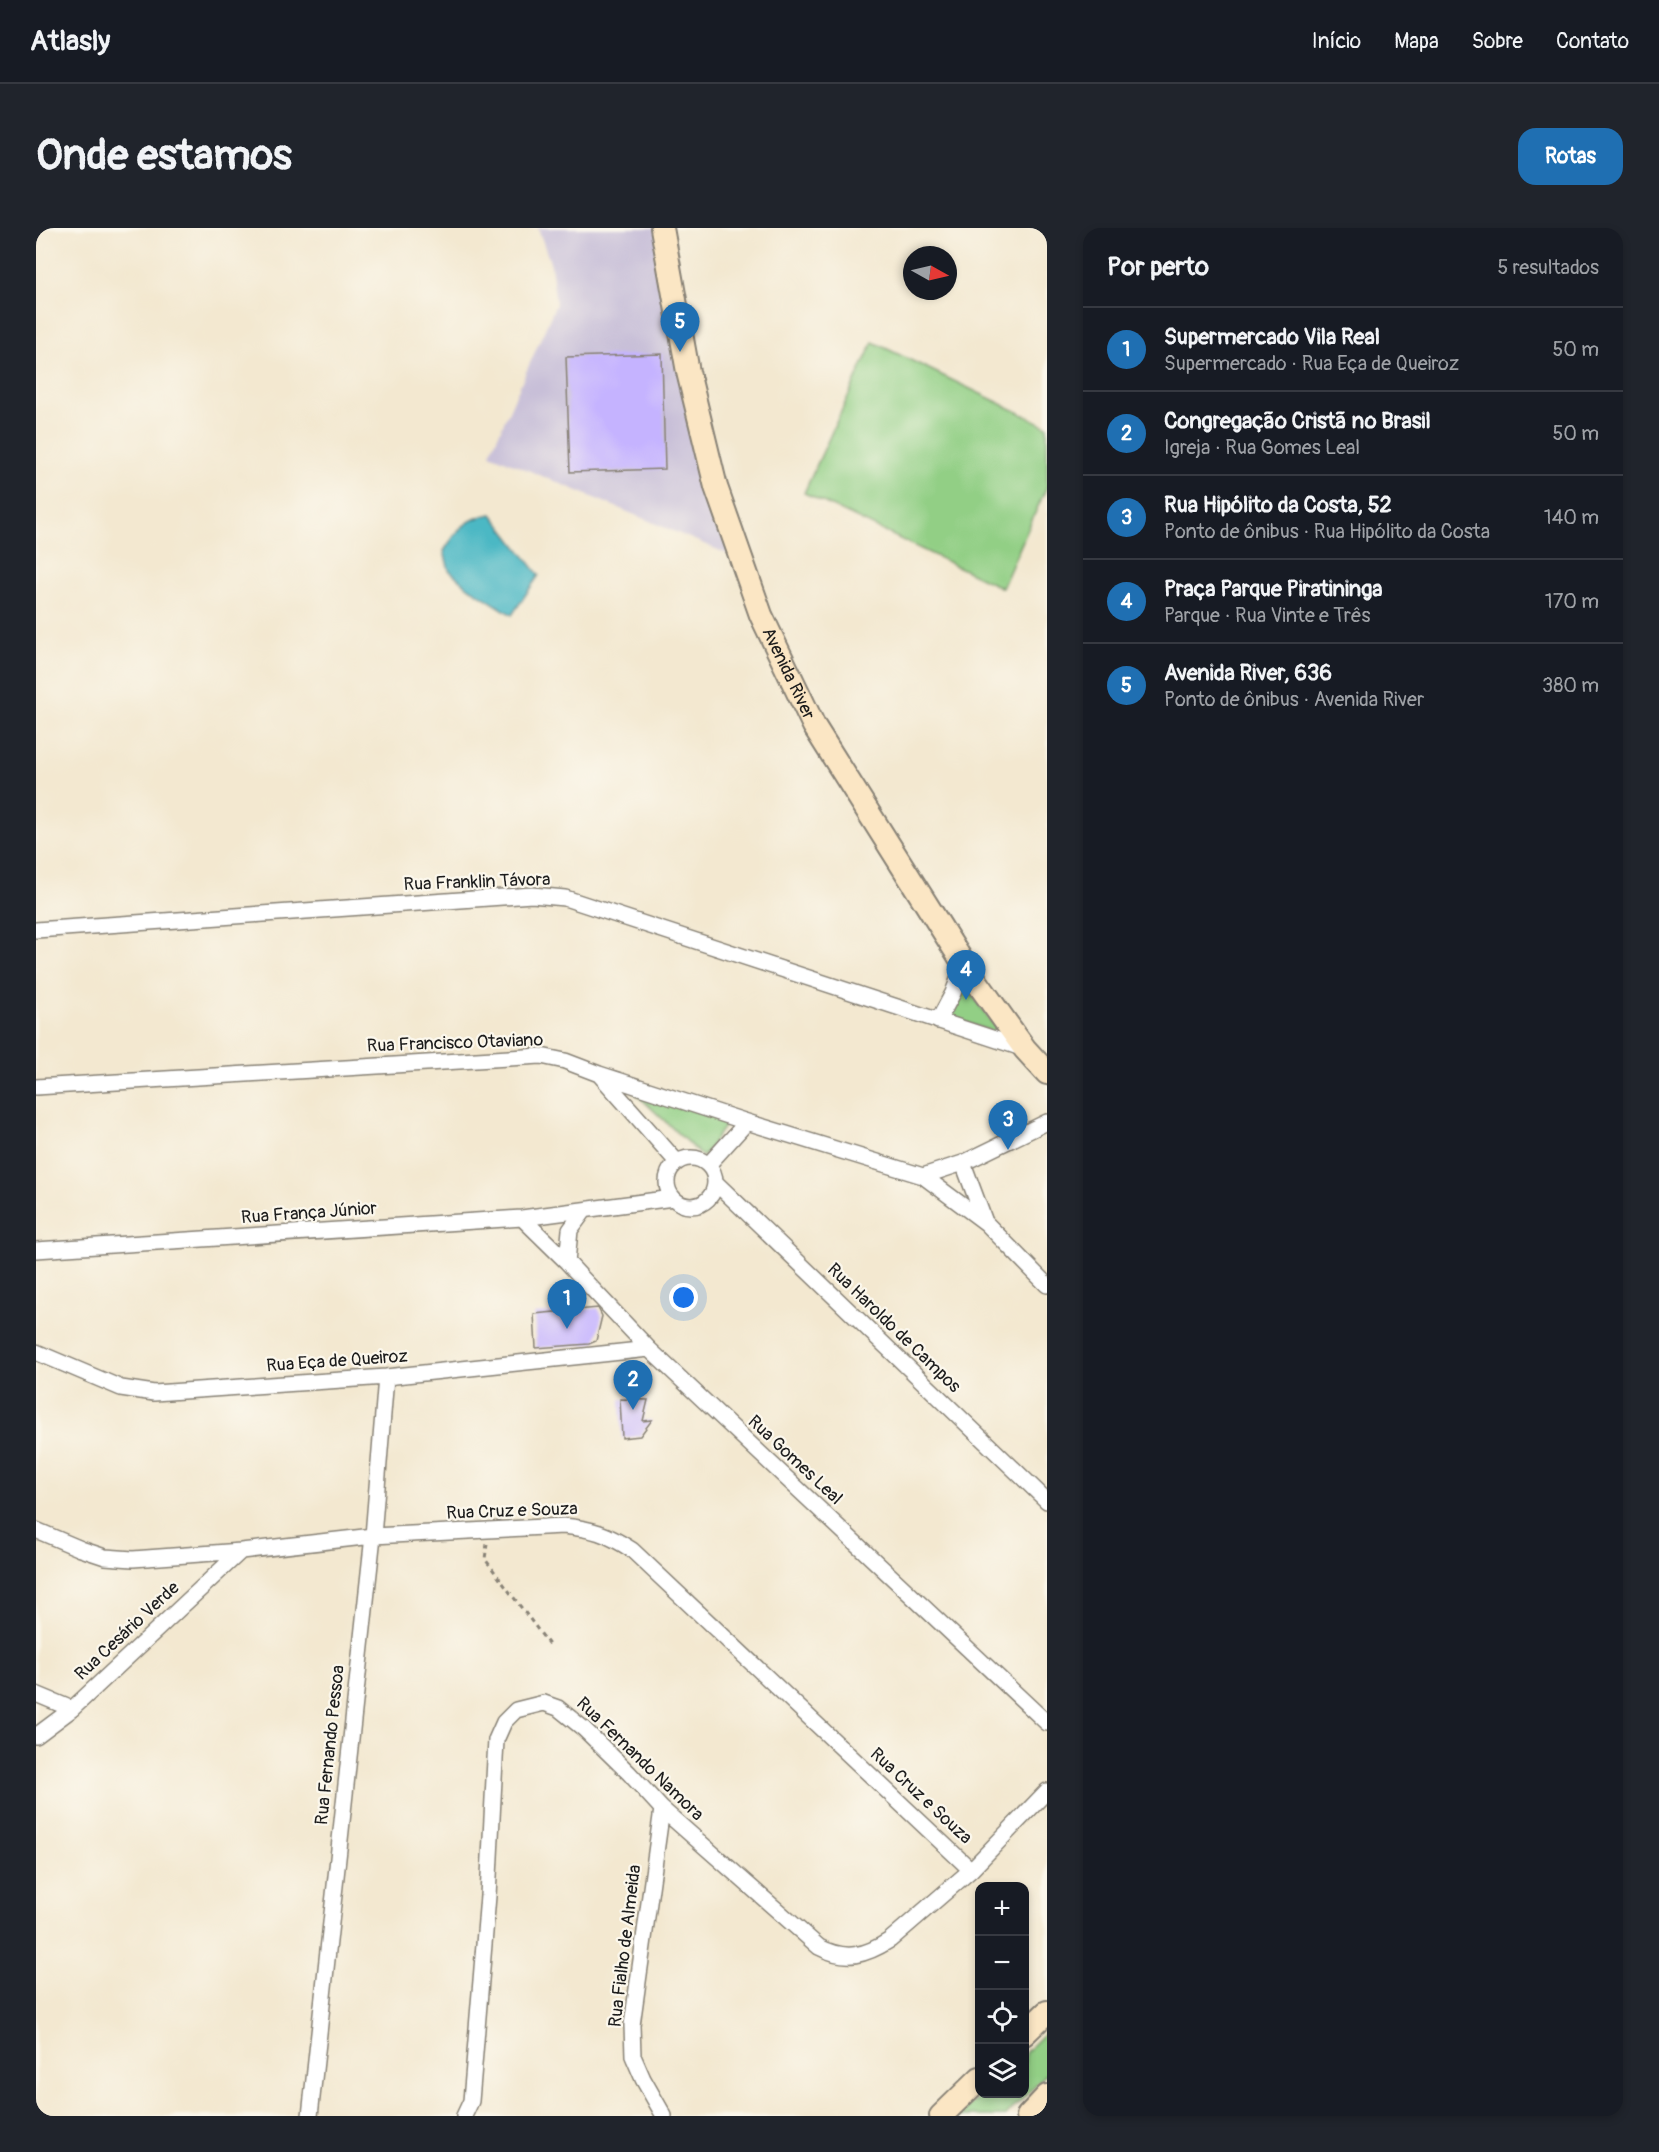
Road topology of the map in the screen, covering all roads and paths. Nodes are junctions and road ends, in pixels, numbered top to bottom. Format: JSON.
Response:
{"nodes":[{"id":1,"x":662,"y":228,"type":"edge"},
{"id":2,"x":36,"y":930,"type":"edge"},
{"id":3,"x":964,"y":964,"type":"junction"},
{"id":4,"x":938,"y":1021,"type":"junction"},
{"id":5,"x":1040,"y":1067,"type":"edge"},
{"id":6,"x":599,"y":1074,"type":"junction"},
{"id":7,"x":36,"y":1087,"type":"edge"},
{"id":8,"x":747,"y":1122,"type":"junction"},
{"id":9,"x":1047,"y":1122,"type":"edge"},
{"id":10,"x":677,"y":1162,"type":"junction"},
{"id":11,"x":963,"y":1163,"type":"junction"},
{"id":12,"x":708,"y":1165,"type":"junction"},
{"id":13,"x":923,"y":1176,"type":"junction"},
{"id":14,"x":715,"y":1182,"type":"junction"},
{"id":15,"x":673,"y":1198,"type":"junction"},
{"id":16,"x":584,"y":1211,"type":"junction"},
{"id":17,"x":522,"y":1218,"type":"junction"},
{"id":18,"x":986,"y":1223,"type":"junction"},
{"id":19,"x":36,"y":1250,"type":"edge"},
{"id":20,"x":567,"y":1262,"type":"junction"},
{"id":21,"x":1047,"y":1285,"type":"edge"},
{"id":22,"x":649,"y":1349,"type":"junction"},
{"id":23,"x":36,"y":1352,"type":"edge"},
{"id":24,"x":386,"y":1377,"type":"junction"},
{"id":25,"x":1047,"y":1501,"type":"edge"},
{"id":26,"x":36,"y":1530,"type":"edge"},
{"id":27,"x":488,"y":1530,"type":"junction"},
{"id":28,"x":373,"y":1536,"type":"junction"},
{"id":29,"x":241,"y":1551,"type":"junction"},
{"id":30,"x":550,"y":1646,"type":"dead end"},
{"id":31,"x":36,"y":1694,"type":"edge"},
{"id":32,"x":72,"y":1709,"type":"junction"},
{"id":33,"x":1047,"y":1723,"type":"edge"},
{"id":34,"x":36,"y":1736,"type":"edge"},
{"id":35,"x":1047,"y":1791,"type":"edge"},
{"id":36,"x":662,"y":1809,"type":"junction"},
{"id":37,"x":971,"y":1870,"type":"junction"},
{"id":38,"x":1047,"y":2012,"type":"edge"},
{"id":39,"x":1029,"y":2029,"type":"edge"},
{"id":40,"x":975,"y":2083,"type":"edge"},
{"id":41,"x":1047,"y":2096,"type":"edge"},
{"id":42,"x":310,"y":2116,"type":"edge"},
{"id":43,"x":464,"y":2116,"type":"edge"},
{"id":44,"x":664,"y":2116,"type":"edge"},
{"id":45,"x":941,"y":2116,"type":"edge"},
{"id":46,"x":1028,"y":2116,"type":"edge"}],
"edges":[{"from":1,"to":3,"type":"street","name":"Avenida River"},
{"from":2,"to":4,"type":"street","name":"Rua Franklin Távora"},
{"from":3,"to":4,"type":"street"},
{"from":3,"to":5,"type":"street","name":"Avenida River"},
{"from":4,"to":5,"type":"street","name":"Rua Franklin Távora"},
{"from":6,"to":7,"type":"street","name":"Rua Francisco Otaviano"},
{"from":6,"to":8,"type":"street","name":"Rua Francisco Otaviano"},
{"from":6,"to":10,"type":"street"},
{"from":8,"to":12,"type":"street"},
{"from":8,"to":13,"type":"street","name":"Rua Francisco Otaviano"},
{"from":9,"to":11,"type":"street"},
{"from":10,"to":12,"type":"street"},
{"from":10,"to":15,"type":"street"},
{"from":11,"to":13,"type":"street"},
{"from":11,"to":18,"type":"street","name":"Rua Francisco Otaviano"},
{"from":12,"to":14,"type":"street"},
{"from":13,"to":18,"type":"street","name":"Rua Francisco Otaviano"},
{"from":14,"to":15,"type":"street"},
{"from":14,"to":25,"type":"street","name":"Rua Haroldo de Campos"},
{"from":15,"to":16,"type":"street","name":"Rua França Júnior"},
{"from":16,"to":17,"type":"street","name":"Rua França Júnior"},
{"from":16,"to":20,"type":"street"},
{"from":17,"to":19,"type":"street","name":"Rua França Júnior"},
{"from":17,"to":20,"type":"street","name":"Rua Gomes Leal"},
{"from":18,"to":21,"type":"street","name":"Rua Francisco Otaviano"},
{"from":20,"to":22,"type":"street","name":"Rua Gomes Leal"},
{"from":22,"to":24,"type":"street","name":"Rua Eça de Queiroz"},
{"from":22,"to":33,"type":"street","name":"Rua Gomes Leal"},
{"from":23,"to":24,"type":"street","name":"Rua Eça de Queiroz"},
{"from":24,"to":28,"type":"street","name":"Rua Fernando Pessoa"},
{"from":26,"to":29,"type":"street","name":"Rua Cruz e Souza"},
{"from":27,"to":28,"type":"street","name":"Rua Cruz e Souza"},
{"from":27,"to":30,"type":"path"},
{"from":27,"to":37,"type":"street","name":"Rua Cruz e Souza"},
{"from":28,"to":29,"type":"street","name":"Rua Cruz e Souza"},
{"from":28,"to":42,"type":"street","name":"Rua Fernando Pessoa"},
{"from":29,"to":32,"type":"street","name":"Rua Cesário Verde"},
{"from":31,"to":32,"type":"street"},
{"from":32,"to":34,"type":"street","name":"Rua Cesário Verde"},
{"from":35,"to":37,"type":"street","name":"Rua Fernando Namora"},
{"from":36,"to":37,"type":"street","name":"Rua Fernando Namora"},
{"from":36,"to":43,"type":"street","name":"Rua Fernando Namora"},
{"from":36,"to":44,"type":"street","name":"Rua Fialho de Almeida"},
{"from":38,"to":39,"type":"street"},
{"from":40,"to":45,"type":"street"},
{"from":41,"to":46,"type":"street"}]}
